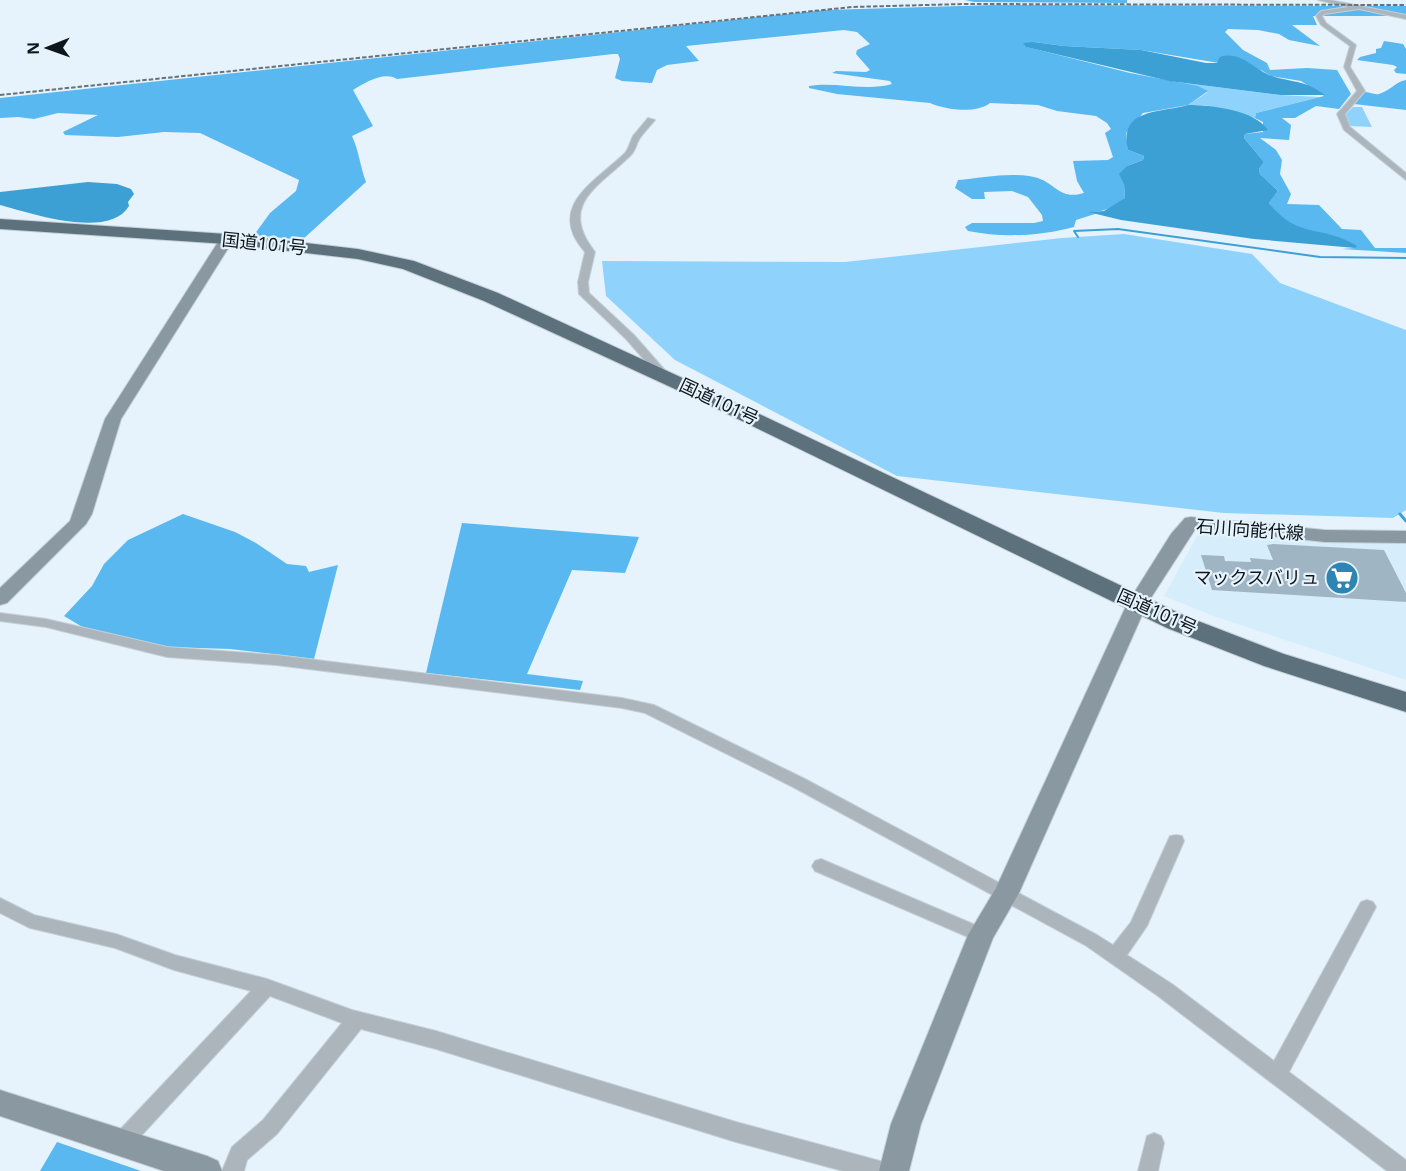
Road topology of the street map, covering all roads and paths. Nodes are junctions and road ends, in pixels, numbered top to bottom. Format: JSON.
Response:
{"nodes":[{"id":1,"x":1321,"y":0,"type":"edge"},
{"id":2,"x":1358,"y":8,"type":"junction"},
{"id":3,"x":1406,"y":17,"type":"edge"},
{"id":4,"x":651,"y":120,"type":"dead end"},
{"id":5,"x":1406,"y":178,"type":"edge"},
{"id":6,"x":0,"y":224,"type":"edge"},
{"id":7,"x":227,"y":239,"type":"junction"},
{"id":8,"x":666,"y":378,"type":"junction"},
{"id":9,"x":1406,"y":537,"type":"edge"},
{"id":10,"x":0,"y":599,"type":"edge"},
{"id":11,"x":1137,"y":604,"type":"junction"},
{"id":12,"x":0,"y":617,"type":"edge"},
{"id":13,"x":1406,"y":702,"type":"edge"},
{"id":14,"x":1176,"y":841,"type":"dead end"},
{"id":15,"x":821,"y":866,"type":"dead end"},
{"id":16,"x":1006,"y":893,"type":"junction"},
{"id":17,"x":0,"y":905,"type":"edge"},
{"id":18,"x":1367,"y":907,"type":"dead end"},
{"id":19,"x":981,"y":935,"type":"junction"},
{"id":20,"x":1116,"y":956,"type":"junction"},
{"id":21,"x":267,"y":987,"type":"junction"},
{"id":22,"x":357,"y":1019,"type":"junction"},
{"id":23,"x":1278,"y":1074,"type":"junction"},
{"id":24,"x":0,"y":1103,"type":"edge"},
{"id":25,"x":121,"y":1143,"type":"junction"},
{"id":26,"x":1154,"y":1143,"type":"dead end"},
{"id":27,"x":207,"y":1171,"type":"edge"},
{"id":28,"x":233,"y":1171,"type":"edge"},
{"id":29,"x":880,"y":1171,"type":"edge"},
{"id":30,"x":894,"y":1171,"type":"edge"},
{"id":31,"x":1148,"y":1171,"type":"edge"},
{"id":32,"x":1404,"y":1171,"type":"edge"}],
"edges":[{"from":1,"to":2,"type":"street"},
{"from":2,"to":3,"type":"street"},
{"from":2,"to":5,"type":"street"},
{"from":4,"to":8,"type":"street"},
{"from":6,"to":7,"type":"highway","name":"国道101号"},
{"from":7,"to":8,"type":"highway","name":"国道101号"},
{"from":7,"to":10,"type":"street"},
{"from":8,"to":11,"type":"highway","name":"国道101号"},
{"from":9,"to":11,"type":"street","name":"石川向能代線"},
{"from":11,"to":13,"type":"highway","name":"国道101号"},
{"from":11,"to":16,"type":"street"},
{"from":12,"to":16,"type":"street"},
{"from":14,"to":20,"type":"street"},
{"from":15,"to":19,"type":"street"},
{"from":16,"to":19,"type":"street"},
{"from":16,"to":20,"type":"street"},
{"from":17,"to":21,"type":"street"},
{"from":18,"to":23,"type":"street"},
{"from":19,"to":30,"type":"street"},
{"from":20,"to":23,"type":"street"},
{"from":21,"to":22,"type":"street"},
{"from":21,"to":25,"type":"street"},
{"from":22,"to":28,"type":"street"},
{"from":22,"to":29,"type":"street"},
{"from":23,"to":32,"type":"street"},
{"from":24,"to":25,"type":"street"},
{"from":25,"to":27,"type":"street"},
{"from":26,"to":31,"type":"street"}]}
